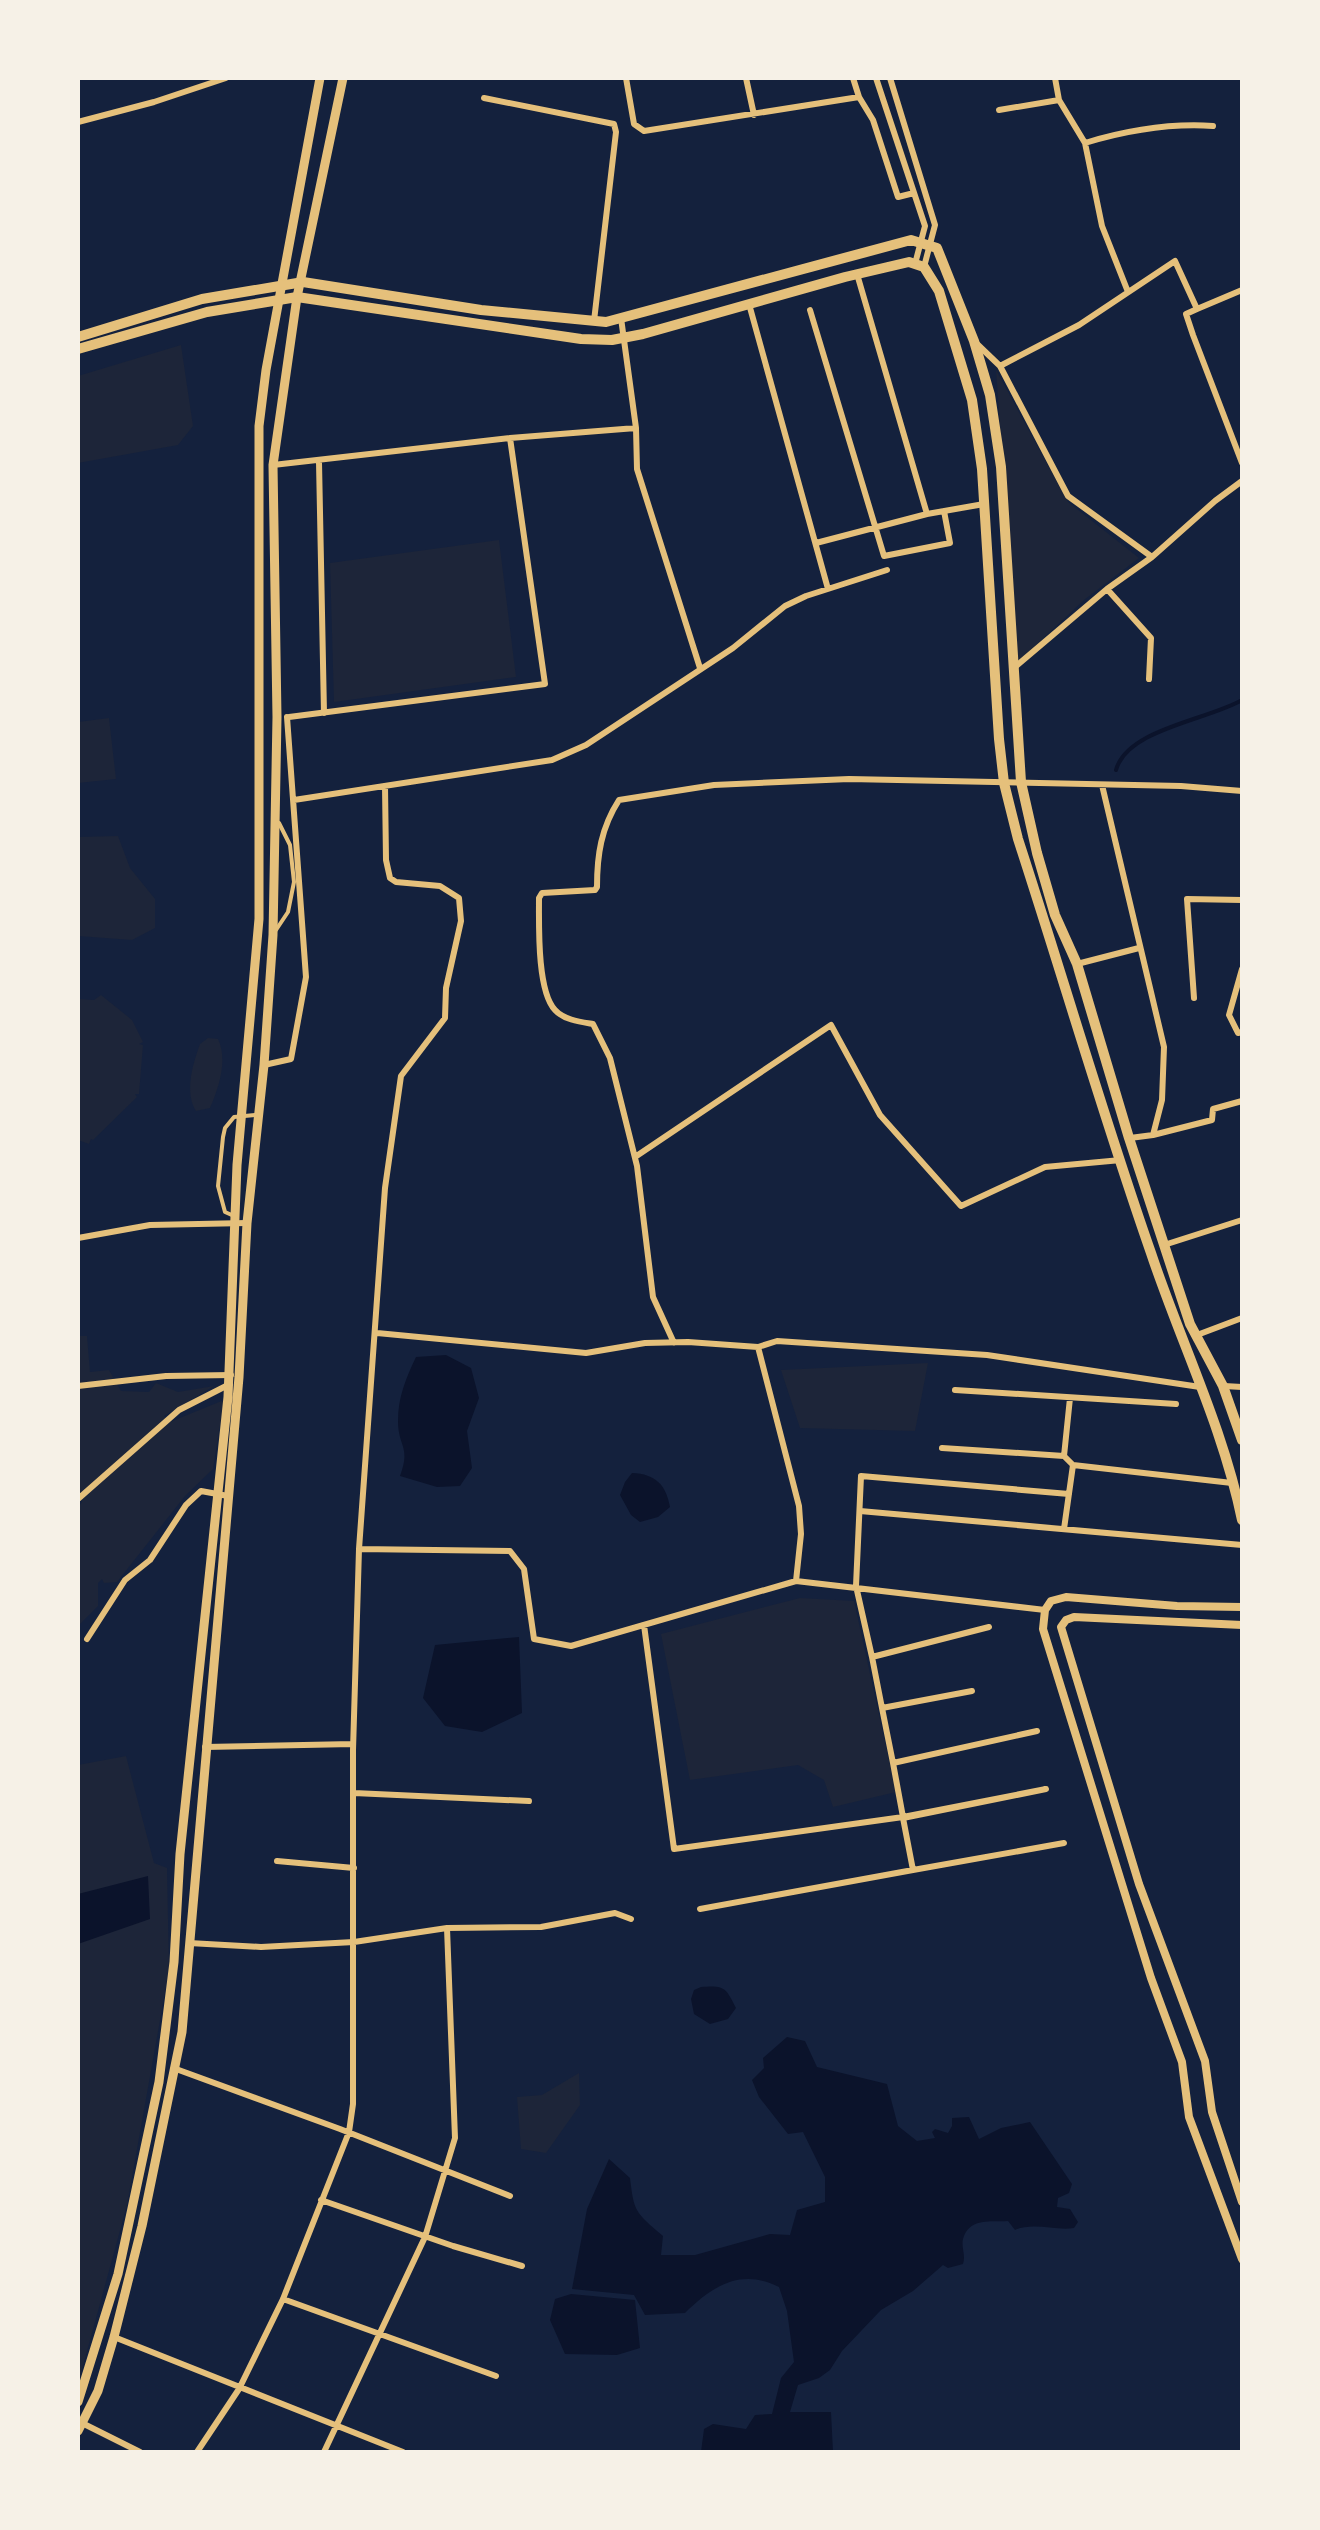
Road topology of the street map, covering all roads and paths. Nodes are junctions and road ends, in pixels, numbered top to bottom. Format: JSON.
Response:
{"nodes":[{"id":1,"x":226,"y":78,"type":"edge"},
{"id":2,"x":320,"y":78,"type":"edge"},
{"id":3,"x":342,"y":78,"type":"edge"},
{"id":4,"x":626,"y":78,"type":"edge"},
{"id":5,"x":746,"y":78,"type":"edge"},
{"id":6,"x":853,"y":78,"type":"edge"},
{"id":7,"x":876,"y":78,"type":"edge"},
{"id":8,"x":890,"y":78,"type":"edge"},
{"id":9,"x":1056,"y":78,"type":"edge"},
{"id":10,"x":859,"y":97,"type":"junction"},
{"id":11,"x":484,"y":98,"type":"dead end"},
{"id":12,"x":1059,"y":100,"type":"junction"},
{"id":13,"x":999,"y":110,"type":"dead end"},
{"id":14,"x":754,"y":115,"type":"junction"},
{"id":15,"x":78,"y":122,"type":"edge"},
{"id":16,"x":1213,"y":126,"type":"dead end"},
{"id":17,"x":1085,"y":143,"type":"junction"},
{"id":18,"x":914,"y":194,"type":"junction"},
{"id":19,"x":926,"y":243,"type":"junction"},
{"id":20,"x":916,"y":264,"type":"junction"},
{"id":21,"x":857,"y":274,"type":"junction"},
{"id":22,"x":303,"y":282,"type":"junction"},
{"id":23,"x":283,"y":283,"type":"junction"},
{"id":24,"x":1242,"y":290,"type":"edge"},
{"id":25,"x":1128,"y":292,"type":"junction"},
{"id":26,"x":297,"y":297,"type":"junction"},
{"id":27,"x":279,"y":300,"type":"junction"},
{"id":28,"x":749,"y":304,"type":"junction"},
{"id":29,"x":1197,"y":309,"type":"junction"},
{"id":30,"x":810,"y":310,"type":"dead end"},
{"id":31,"x":621,"y":318,"type":"junction"},
{"id":32,"x":594,"y":322,"type":"junction"},
{"id":33,"x":78,"y":337,"type":"edge"},
{"id":34,"x":624,"y":338,"type":"junction"},
{"id":35,"x":974,"y":341,"type":"junction"},
{"id":36,"x":78,"y":349,"type":"edge"},
{"id":37,"x":1000,"y":366,"type":"junction"},
{"id":38,"x":636,"y":428,"type":"junction"},
{"id":39,"x":510,"y":438,"type":"junction"},
{"id":40,"x":319,"y":462,"type":"junction"},
{"id":41,"x":1242,"y":462,"type":"edge"},
{"id":42,"x":273,"y":465,"type":"junction"},
{"id":43,"x":1242,"y":482,"type":"edge"},
{"id":44,"x":985,"y":504,"type":"junction"},
{"id":45,"x":944,"y":511,"type":"junction"},
{"id":46,"x":928,"y":514,"type":"junction"},
{"id":47,"x":875,"y":528,"type":"junction"},
{"id":48,"x":815,"y":544,"type":"junction"},
{"id":49,"x":1152,"y":557,"type":"junction"},
{"id":50,"x":887,"y":570,"type":"dead end"},
{"id":51,"x":828,"y":589,"type":"junction"},
{"id":52,"x":1107,"y":589,"type":"junction"},
{"id":53,"x":700,"y":668,"type":"junction"},
{"id":54,"x":1013,"y":669,"type":"junction"},
{"id":55,"x":1150,"y":679,"type":"dead end"},
{"id":56,"x":324,"y":713,"type":"junction"},
{"id":57,"x":277,"y":717,"type":"junction"},
{"id":58,"x":289,"y":717,"type":"junction"},
{"id":59,"x":1021,"y":782,"type":"junction"},
{"id":60,"x":1004,"y":783,"type":"junction"},
{"id":61,"x":1102,"y":784,"type":"junction"},
{"id":62,"x":385,"y":786,"type":"junction"},
{"id":63,"x":1242,"y":791,"type":"edge"},
{"id":64,"x":294,"y":800,"type":"junction"},
{"id":65,"x":276,"y":808,"type":"junction"},
{"id":66,"x":1242,"y":900,"type":"edge"},
{"id":67,"x":274,"y":936,"type":"junction"},
{"id":68,"x":1139,"y":948,"type":"junction"},
{"id":69,"x":1077,"y":964,"type":"junction"},
{"id":70,"x":1242,"y":969,"type":"edge"},
{"id":71,"x":1194,"y":998,"type":"dead end"},
{"id":72,"x":1242,"y":1032,"type":"edge"},
{"id":73,"x":264,"y":1065,"type":"junction"},
{"id":74,"x":1242,"y":1100,"type":"edge"},
{"id":75,"x":260,"y":1115,"type":"junction"},
{"id":76,"x":242,"y":1116,"type":"junction"},
{"id":77,"x":1152,"y":1135,"type":"junction"},
{"id":78,"x":1129,"y":1138,"type":"junction"},
{"id":79,"x":635,"y":1157,"type":"junction"},
{"id":80,"x":1122,"y":1160,"type":"junction"},
{"id":81,"x":1242,"y":1220,"type":"edge"},
{"id":82,"x":239,"y":1221,"type":"junction"},
{"id":83,"x":78,"y":1238,"type":"edge"},
{"id":84,"x":1164,"y":1246,"type":"junction"},
{"id":85,"x":1242,"y":1318,"type":"edge"},
{"id":86,"x":377,"y":1333,"type":"junction"},
{"id":87,"x":1196,"y":1335,"type":"junction"},
{"id":88,"x":674,"y":1343,"type":"junction"},
{"id":89,"x":758,"y":1347,"type":"junction"},
{"id":90,"x":232,"y":1378,"type":"junction"},
{"id":91,"x":78,"y":1386,"type":"edge"},
{"id":92,"x":1223,"y":1386,"type":"junction"},
{"id":93,"x":1203,"y":1387,"type":"junction"},
{"id":94,"x":1242,"y":1387,"type":"edge"},
{"id":95,"x":955,"y":1390,"type":"dead end"},
{"id":96,"x":1070,"y":1398,"type":"junction"},
{"id":97,"x":1176,"y":1404,"type":"dead end"},
{"id":98,"x":1242,"y":1440,"type":"edge"},
{"id":99,"x":942,"y":1448,"type":"dead end"},
{"id":100,"x":1064,"y":1456,"type":"junction"},
{"id":101,"x":1072,"y":1466,"type":"junction"},
{"id":102,"x":1234,"y":1483,"type":"junction"},
{"id":103,"x":216,"y":1492,"type":"junction"},
{"id":104,"x":1069,"y":1494,"type":"junction"},
{"id":105,"x":228,"y":1496,"type":"junction"},
{"id":106,"x":78,"y":1499,"type":"edge"},
{"id":107,"x":860,"y":1511,"type":"junction"},
{"id":108,"x":1242,"y":1520,"type":"edge"},
{"id":109,"x":1064,"y":1528,"type":"junction"},
{"id":110,"x":1242,"y":1545,"type":"edge"},
{"id":111,"x":360,"y":1549,"type":"junction"},
{"id":112,"x":796,"y":1582,"type":"junction"},
{"id":113,"x":856,"y":1586,"type":"junction"},
{"id":114,"x":1242,"y":1607,"type":"edge"},
{"id":115,"x":1045,"y":1610,"type":"junction"},
{"id":116,"x":644,"y":1624,"type":"junction"},
{"id":117,"x":1242,"y":1625,"type":"edge"},
{"id":118,"x":989,"y":1627,"type":"dead end"},
{"id":119,"x":88,"y":1639,"type":"dead end"},
{"id":120,"x":888,"y":1653,"type":"junction"},
{"id":121,"x":972,"y":1691,"type":"dead end"},
{"id":122,"x":936,"y":1698,"type":"junction"},
{"id":123,"x":1037,"y":1732,"type":"dead end"},
{"id":124,"x":983,"y":1743,"type":"junction"},
{"id":125,"x":353,"y":1744,"type":"junction"},
{"id":126,"x":205,"y":1748,"type":"junction"},
{"id":127,"x":354,"y":1794,"type":"junction"},
{"id":128,"x":528,"y":1801,"type":"dead end"},
{"id":129,"x":903,"y":1817,"type":"junction"},
{"id":130,"x":1064,"y":1843,"type":"dead end"},
{"id":131,"x":277,"y":1861,"type":"dead end"},
{"id":132,"x":354,"y":1868,"type":"junction"},
{"id":133,"x":913,"y":1870,"type":"junction"},
{"id":134,"x":700,"y":1909,"type":"dead end"},
{"id":135,"x":631,"y":1919,"type":"dead end"},
{"id":136,"x":446,"y":1928,"type":"junction"},
{"id":137,"x":354,"y":1942,"type":"junction"},
{"id":138,"x":189,"y":1943,"type":"junction"},
{"id":139,"x":176,"y":2069,"type":"junction"},
{"id":140,"x":1207,"y":2080,"type":"junction"},
{"id":141,"x":1182,"y":2086,"type":"junction"},
{"id":142,"x":348,"y":2132,"type":"junction"},
{"id":143,"x":445,"y":2170,"type":"junction"},
{"id":144,"x":510,"y":2196,"type":"dead end"},
{"id":145,"x":321,"y":2200,"type":"junction"},
{"id":146,"x":1242,"y":2202,"type":"edge"},
{"id":147,"x":425,"y":2237,"type":"junction"},
{"id":148,"x":1242,"y":2259,"type":"edge"},
{"id":149,"x":522,"y":2266,"type":"dead end"},
{"id":150,"x":283,"y":2299,"type":"junction"},
{"id":151,"x":380,"y":2334,"type":"junction"},
{"id":152,"x":114,"y":2336,"type":"junction"},
{"id":153,"x":496,"y":2376,"type":"dead end"},
{"id":154,"x":240,"y":2386,"type":"junction"},
{"id":155,"x":78,"y":2402,"type":"edge"},
{"id":156,"x":338,"y":2424,"type":"junction"},
{"id":157,"x":80,"y":2427,"type":"edge"},
{"id":158,"x":140,"y":2452,"type":"edge"},
{"id":159,"x":197,"y":2452,"type":"edge"},
{"id":160,"x":324,"y":2452,"type":"edge"},
{"id":161,"x":404,"y":2452,"type":"edge"}],
"edges":[{"from":1,"to":15,"type":"street"},
{"from":2,"to":23,"type":"main road"},
{"from":3,"to":22,"type":"main road"},
{"from":4,"to":14,"type":"street"},
{"from":5,"to":14,"type":"street"},
{"from":6,"to":10,"type":"street"},
{"from":7,"to":18,"type":"street"},
{"from":8,"to":19,"type":"street"},
{"from":9,"to":12,"type":"street"},
{"from":10,"to":14,"type":"street"},
{"from":10,"to":18,"type":"street"},
{"from":11,"to":32,"type":"street"},
{"from":12,"to":13,"type":"street"},
{"from":12,"to":17,"type":"street"},
{"from":16,"to":17,"type":"street"},
{"from":17,"to":25,"type":"street"},
{"from":18,"to":19,"type":"street"},
{"from":19,"to":20,"type":"street"},
{"from":19,"to":31,"type":"main road"},
{"from":19,"to":35,"type":"main road"},
{"from":20,"to":21,"type":"main road"},
{"from":20,"to":44,"type":"main road"},
{"from":21,"to":28,"type":"main road"},
{"from":21,"to":46,"type":"street"},
{"from":22,"to":23,"type":"main road"},
{"from":22,"to":26,"type":"main road"},
{"from":22,"to":32,"type":"main road"},
{"from":23,"to":27,"type":"main road"},
{"from":23,"to":33,"type":"main road"},
{"from":24,"to":29,"type":"street"},
{"from":25,"to":29,"type":"street"},
{"from":25,"to":37,"type":"street"},
{"from":26,"to":27,"type":"main road"},
{"from":26,"to":34,"type":"main road"},
{"from":26,"to":42,"type":"main road"},
{"from":27,"to":36,"type":"main road"},
{"from":27,"to":76,"type":"main road"},
{"from":28,"to":34,"type":"main road"},
{"from":28,"to":48,"type":"street"},
{"from":29,"to":41,"type":"street"},
{"from":30,"to":47,"type":"street"},
{"from":31,"to":32,"type":"main road"},
{"from":31,"to":34,"type":"street"},
{"from":34,"to":38,"type":"street"},
{"from":35,"to":37,"type":"street"},
{"from":35,"to":54,"type":"main road"},
{"from":37,"to":49,"type":"street"},
{"from":38,"to":39,"type":"street"},
{"from":38,"to":53,"type":"street"},
{"from":39,"to":40,"type":"street"},
{"from":39,"to":56,"type":"street"},
{"from":40,"to":42,"type":"street"},
{"from":40,"to":56,"type":"street"},
{"from":42,"to":57,"type":"main road"},
{"from":43,"to":49,"type":"street"},
{"from":44,"to":45,"type":"street"},
{"from":44,"to":60,"type":"main road"},
{"from":45,"to":46,"type":"street"},
{"from":45,"to":47,"type":"street"},
{"from":46,"to":47,"type":"street"},
{"from":47,"to":48,"type":"street"},
{"from":48,"to":51,"type":"street"},
{"from":49,"to":52,"type":"street"},
{"from":50,"to":51,"type":"street"},
{"from":51,"to":53,"type":"street"},
{"from":52,"to":54,"type":"street"},
{"from":52,"to":55,"type":"street"},
{"from":53,"to":62,"type":"street"},
{"from":54,"to":59,"type":"main road"},
{"from":56,"to":58,"type":"street"},
{"from":57,"to":58,"type":"street"},
{"from":57,"to":65,"type":"main road"},
{"from":58,"to":64,"type":"street"},
{"from":59,"to":60,"type":"street"},
{"from":59,"to":61,"type":"street"},
{"from":59,"to":69,"type":"main road"},
{"from":60,"to":79,"type":"street"},
{"from":60,"to":80,"type":"main road"},
{"from":61,"to":63,"type":"street"},
{"from":61,"to":68,"type":"street"},
{"from":62,"to":64,"type":"street"},
{"from":62,"to":86,"type":"street"},
{"from":64,"to":73,"type":"street"},
{"from":65,"to":67,"type":"main road"},
{"from":65,"to":67,"type":"lane"},
{"from":66,"to":71,"type":"street"},
{"from":67,"to":73,"type":"main road"},
{"from":68,"to":69,"type":"street"},
{"from":68,"to":77,"type":"street"},
{"from":69,"to":78,"type":"main road"},
{"from":70,"to":72,"type":"street"},
{"from":73,"to":75,"type":"main road"},
{"from":74,"to":77,"type":"street"},
{"from":75,"to":76,"type":"lane"},
{"from":75,"to":82,"type":"main road"},
{"from":76,"to":82,"type":"main road"},
{"from":76,"to":82,"type":"lane"},
{"from":77,"to":78,"type":"street"},
{"from":78,"to":84,"type":"main road"},
{"from":79,"to":80,"type":"street"},
{"from":79,"to":88,"type":"street"},
{"from":80,"to":93,"type":"main road"},
{"from":81,"to":84,"type":"street"},
{"from":82,"to":83,"type":"street"},
{"from":82,"to":90,"type":"main road"},
{"from":84,"to":87,"type":"main road"},
{"from":85,"to":87,"type":"street"},
{"from":86,"to":88,"type":"street"},
{"from":86,"to":111,"type":"street"},
{"from":87,"to":92,"type":"main road"},
{"from":88,"to":89,"type":"street"},
{"from":89,"to":93,"type":"street"},
{"from":89,"to":112,"type":"street"},
{"from":90,"to":91,"type":"street"},
{"from":90,"to":103,"type":"main road"},
{"from":90,"to":105,"type":"main road"},
{"from":90,"to":106,"type":"street"},
{"from":92,"to":94,"type":"street"},
{"from":92,"to":98,"type":"main road"},
{"from":93,"to":102,"type":"main road"},
{"from":95,"to":96,"type":"street"},
{"from":96,"to":97,"type":"street"},
{"from":96,"to":100,"type":"street"},
{"from":99,"to":100,"type":"street"},
{"from":100,"to":101,"type":"street"},
{"from":101,"to":102,"type":"street"},
{"from":101,"to":104,"type":"street"},
{"from":102,"to":108,"type":"main road"},
{"from":103,"to":105,"type":"street"},
{"from":103,"to":119,"type":"street"},
{"from":103,"to":155,"type":"main road"},
{"from":104,"to":107,"type":"street"},
{"from":104,"to":109,"type":"street"},
{"from":105,"to":126,"type":"main road"},
{"from":107,"to":109,"type":"street"},
{"from":107,"to":113,"type":"street"},
{"from":109,"to":110,"type":"street"},
{"from":111,"to":116,"type":"street"},
{"from":111,"to":125,"type":"street"},
{"from":112,"to":113,"type":"street"},
{"from":112,"to":116,"type":"street"},
{"from":113,"to":115,"type":"street"},
{"from":113,"to":120,"type":"street"},
{"from":114,"to":115,"type":"street"},
{"from":115,"to":141,"type":"street"},
{"from":116,"to":129,"type":"street"},
{"from":117,"to":140,"type":"street"},
{"from":118,"to":120,"type":"street"},
{"from":120,"to":122,"type":"street"},
{"from":121,"to":122,"type":"street"},
{"from":122,"to":124,"type":"street"},
{"from":123,"to":124,"type":"street"},
{"from":124,"to":129,"type":"street"},
{"from":125,"to":126,"type":"street"},
{"from":125,"to":127,"type":"street"},
{"from":126,"to":138,"type":"main road"},
{"from":127,"to":128,"type":"street"},
{"from":127,"to":132,"type":"street"},
{"from":129,"to":133,"type":"street"},
{"from":130,"to":133,"type":"street"},
{"from":131,"to":132,"type":"street"},
{"from":132,"to":137,"type":"street"},
{"from":133,"to":134,"type":"street"},
{"from":135,"to":136,"type":"street"},
{"from":136,"to":137,"type":"street"},
{"from":136,"to":143,"type":"street"},
{"from":137,"to":138,"type":"street"},
{"from":137,"to":142,"type":"street"},
{"from":138,"to":139,"type":"main road"},
{"from":139,"to":142,"type":"street"},
{"from":139,"to":152,"type":"main road"},
{"from":140,"to":141,"type":"street"},
{"from":140,"to":146,"type":"street"},
{"from":141,"to":148,"type":"street"},
{"from":142,"to":143,"type":"street"},
{"from":142,"to":145,"type":"street"},
{"from":143,"to":144,"type":"street"},
{"from":143,"to":147,"type":"street"},
{"from":145,"to":147,"type":"street"},
{"from":145,"to":150,"type":"street"},
{"from":147,"to":149,"type":"street"},
{"from":147,"to":151,"type":"street"},
{"from":150,"to":151,"type":"street"},
{"from":150,"to":154,"type":"street"},
{"from":151,"to":153,"type":"street"},
{"from":151,"to":156,"type":"street"},
{"from":152,"to":154,"type":"street"},
{"from":152,"to":157,"type":"main road"},
{"from":154,"to":156,"type":"street"},
{"from":154,"to":159,"type":"street"},
{"from":156,"to":160,"type":"street"},
{"from":156,"to":161,"type":"street"},
{"from":157,"to":158,"type":"street"}]}
